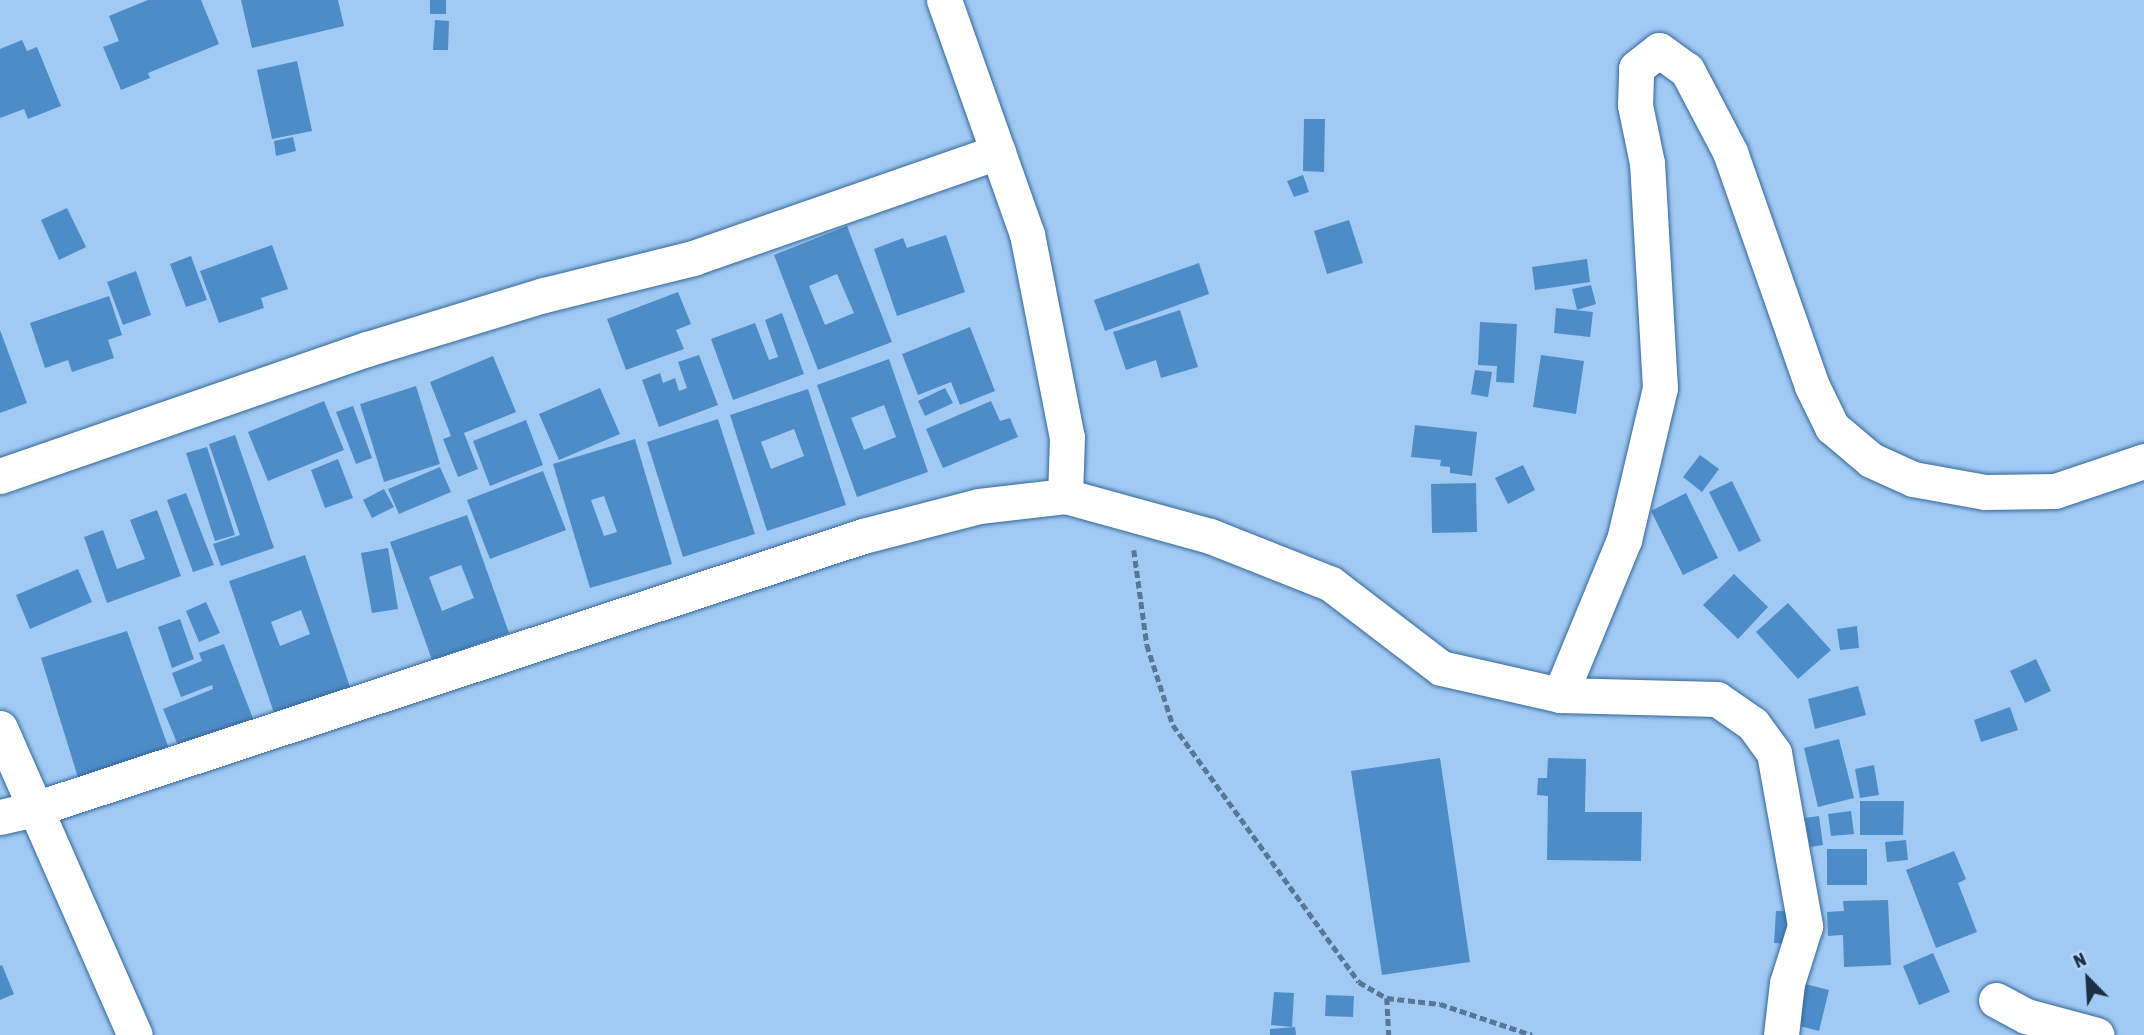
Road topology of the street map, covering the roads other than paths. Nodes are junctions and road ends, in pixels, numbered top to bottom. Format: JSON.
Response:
{"nodes":[{"id":1,"x":944,"y":0,"type":"edge"},
{"id":2,"x":998,"y":152,"type":"junction"},
{"id":3,"x":2144,"y":461,"type":"edge"},
{"id":4,"x":0,"y":476,"type":"edge"},
{"id":5,"x":1065,"y":496,"type":"junction"},
{"id":6,"x":1560,"y":695,"type":"junction"},
{"id":7,"x":0,"y":728,"type":"edge"},
{"id":8,"x":35,"y":809,"type":"junction"},
{"id":9,"x":0,"y":817,"type":"edge"},
{"id":10,"x":1996,"y":1000,"type":"dead end"},
{"id":11,"x":135,"y":1035,"type":"edge"},
{"id":12,"x":1781,"y":1035,"type":"edge"},
{"id":13,"x":2097,"y":1035,"type":"edge"}],
"edges":[{"from":1,"to":2,"type":"street"},
{"from":2,"to":4,"type":"street"},
{"from":2,"to":5,"type":"street"},
{"from":3,"to":6,"type":"street"},
{"from":5,"to":6,"type":"street"},
{"from":5,"to":8,"type":"street"},
{"from":6,"to":12,"type":"street"},
{"from":7,"to":8,"type":"street"},
{"from":8,"to":9,"type":"street"},
{"from":8,"to":11,"type":"street"},
{"from":10,"to":13,"type":"street"}]}
